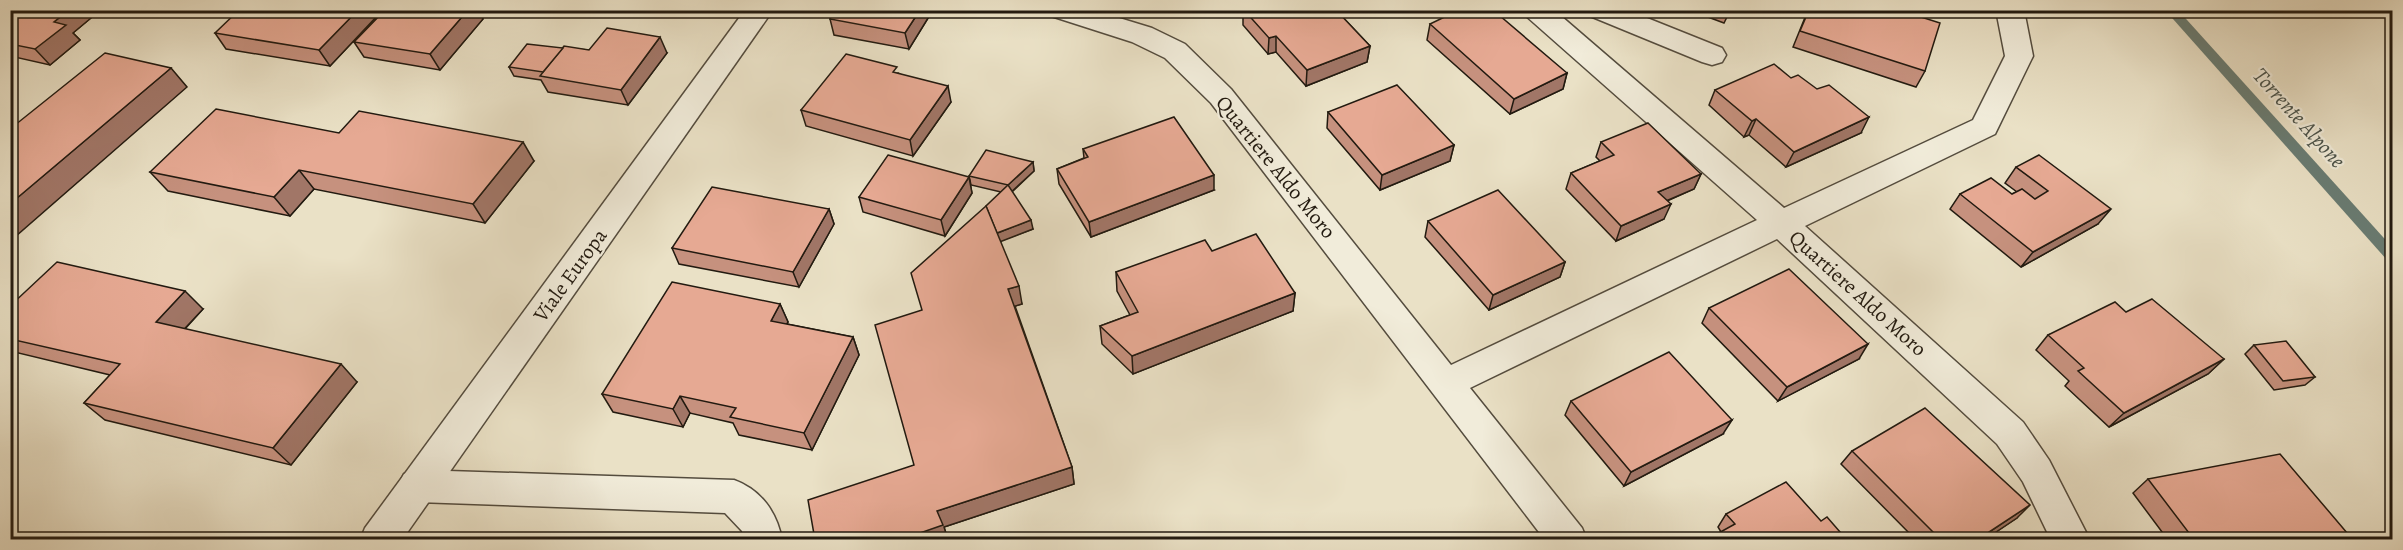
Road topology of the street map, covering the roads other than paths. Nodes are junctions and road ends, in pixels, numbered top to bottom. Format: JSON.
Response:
{"nodes":[{"id":1,"x":760,"y":10,"type":"edge"},
{"id":2,"x":1061,"y":10,"type":"edge"},
{"id":3,"x":1536,"y":10,"type":"edge"},
{"id":4,"x":1600,"y":10,"type":"edge"},
{"id":5,"x":2010,"y":10,"type":"edge"},
{"id":6,"x":1712,"y":55,"type":"dead end"},
{"id":7,"x":1781,"y":223,"type":"junction"},
{"id":8,"x":1447,"y":383,"type":"junction"},
{"id":9,"x":417,"y":486,"type":"junction"},
{"id":10,"x":379,"y":540,"type":"edge"},
{"id":11,"x":763,"y":540,"type":"edge"},
{"id":12,"x":1568,"y":540,"type":"edge"},
{"id":13,"x":2071,"y":540,"type":"edge"}],
"edges":[{"from":1,"to":9,"type":"street","name":"Viale Europa"},
{"from":2,"to":8,"type":"street","name":"Quartiere Aldo Moro"},
{"from":3,"to":7,"type":"street"},
{"from":4,"to":6,"type":"street"},
{"from":5,"to":7,"type":"street"},
{"from":7,"to":8,"type":"street","name":"Quartiere Aldo Moro"},
{"from":7,"to":13,"type":"street","name":"Quartiere Aldo Moro"},
{"from":8,"to":12,"type":"street","name":"Quartiere Aldo Moro"},
{"from":9,"to":10,"type":"street","name":"Viale Europa"},
{"from":9,"to":11,"type":"street"}]}
